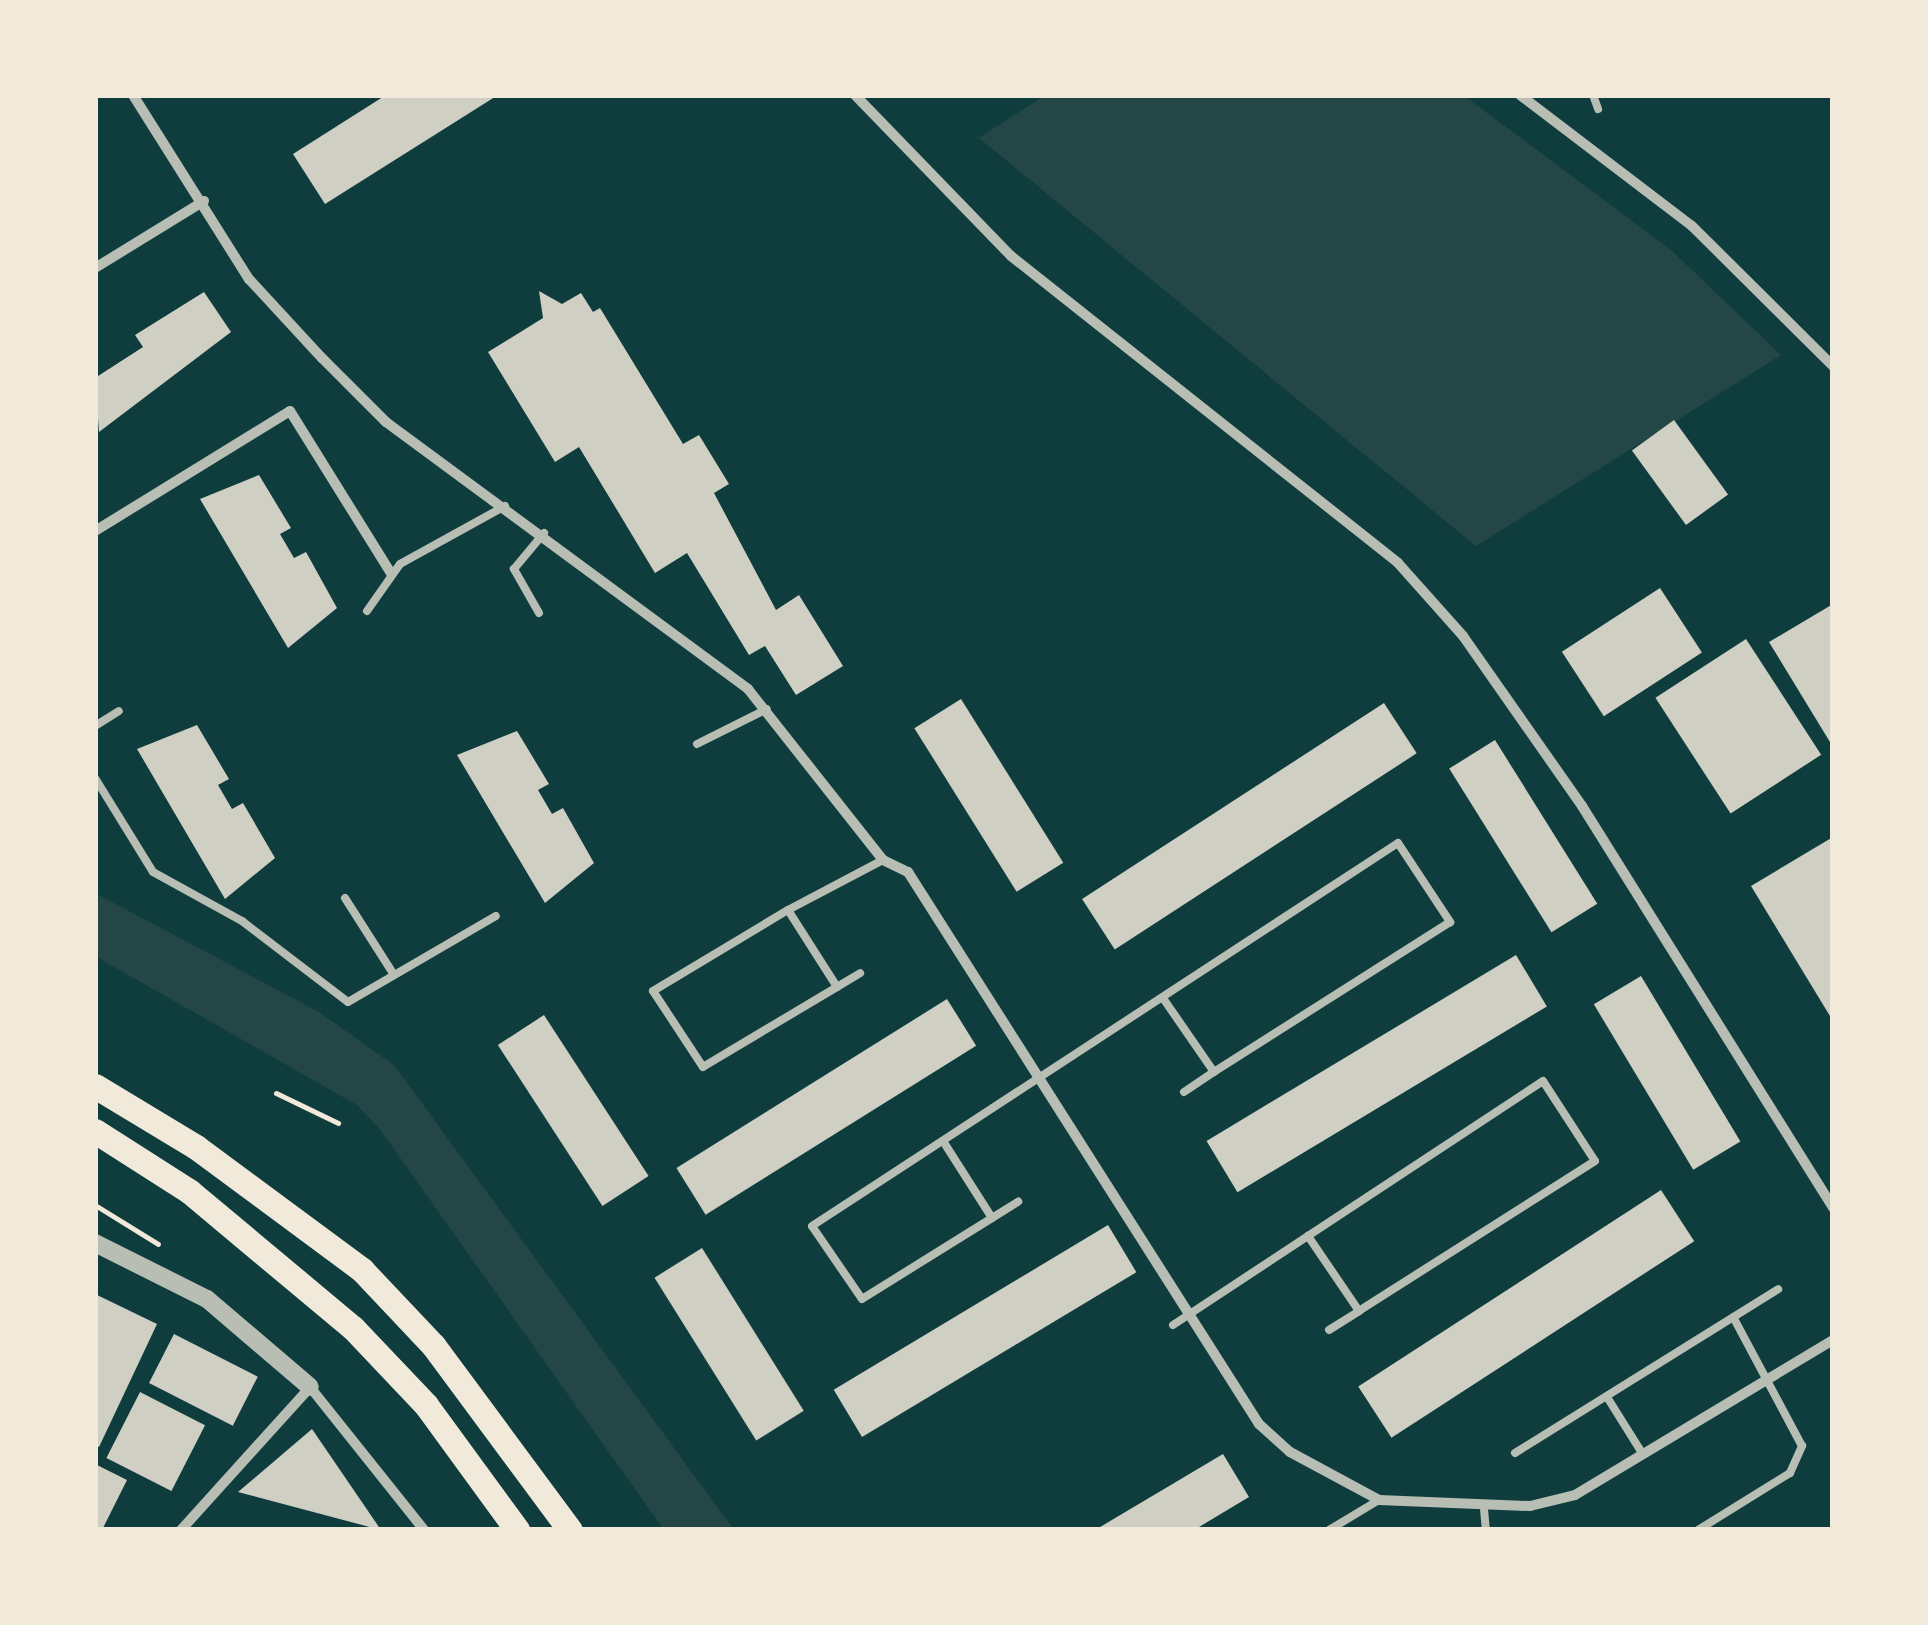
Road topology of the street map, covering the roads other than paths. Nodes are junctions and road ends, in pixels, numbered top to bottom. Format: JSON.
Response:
{"nodes":[{"id":1,"x":133,"y":95,"type":"edge"},
{"id":2,"x":855,"y":95,"type":"edge"},
{"id":3,"x":1520,"y":95,"type":"edge"},
{"id":4,"x":1593,"y":95,"type":"edge"},
{"id":5,"x":1598,"y":109,"type":"dead end"},
{"id":6,"x":204,"y":201,"type":"junction"},
{"id":7,"x":95,"y":268,"type":"edge"},
{"id":8,"x":1833,"y":366,"type":"edge"},
{"id":9,"x":506,"y":506,"type":"junction"},
{"id":10,"x":95,"y":531,"type":"edge"},
{"id":11,"x":544,"y":533,"type":"junction"},
{"id":12,"x":391,"y":573,"type":"junction"},
{"id":13,"x":367,"y":611,"type":"dead end"},
{"id":14,"x":539,"y":613,"type":"dead end"},
{"id":15,"x":767,"y":710,"type":"junction"},
{"id":16,"x":119,"y":711,"type":"dead end"},
{"id":17,"x":95,"y":726,"type":"edge"},
{"id":18,"x":697,"y":744,"type":"dead end"},
{"id":19,"x":95,"y":778,"type":"edge"},
{"id":20,"x":883,"y":860,"type":"junction"},
{"id":21,"x":346,"y":898,"type":"dead end"},
{"id":22,"x":788,"y":910,"type":"junction"},
{"id":23,"x":496,"y":916,"type":"dead end"},
{"id":24,"x":860,"y":973,"type":"dead end"},
{"id":25,"x":394,"y":975,"type":"junction"},
{"id":26,"x":837,"y":987,"type":"junction"},
{"id":27,"x":1163,"y":998,"type":"junction"},
{"id":28,"x":1214,"y":1072,"type":"junction"},
{"id":29,"x":1043,"y":1078,"type":"junction"},
{"id":30,"x":95,"y":1086,"type":"edge"},
{"id":31,"x":1184,"y":1092,"type":"dead end"},
{"id":32,"x":95,"y":1131,"type":"edge"},
{"id":33,"x":944,"y":1141,"type":"junction"},
{"id":34,"x":1018,"y":1202,"type":"dead end"},
{"id":35,"x":1833,"y":1208,"type":"edge"},
{"id":36,"x":992,"y":1218,"type":"junction"},
{"id":37,"x":1308,"y":1236,"type":"junction"},
{"id":38,"x":96,"y":1247,"type":"edge"},
{"id":39,"x":1778,"y":1290,"type":"dead end"},
{"id":40,"x":1359,"y":1310,"type":"junction"},
{"id":41,"x":1192,"y":1314,"type":"junction"},
{"id":42,"x":1734,"y":1317,"type":"junction"},
{"id":43,"x":1173,"y":1325,"type":"dead end"},
{"id":44,"x":1329,"y":1330,"type":"dead end"},
{"id":45,"x":1833,"y":1340,"type":"edge"},
{"id":46,"x":1768,"y":1378,"type":"junction"},
{"id":47,"x":310,"y":1387,"type":"junction"},
{"id":48,"x":1607,"y":1396,"type":"junction"},
{"id":49,"x":1515,"y":1453,"type":"dead end"},
{"id":50,"x":1642,"y":1454,"type":"junction"},
{"id":51,"x":1379,"y":1500,"type":"junction"},
{"id":52,"x":1484,"y":1509,"type":"junction"},
{"id":53,"x":181,"y":1530,"type":"edge"},
{"id":54,"x":424,"y":1530,"type":"edge"},
{"id":55,"x":517,"y":1530,"type":"edge"},
{"id":56,"x":570,"y":1530,"type":"edge"},
{"id":57,"x":1330,"y":1530,"type":"edge"},
{"id":58,"x":1486,"y":1530,"type":"edge"},
{"id":59,"x":1698,"y":1530,"type":"edge"}],
"edges":[{"from":1,"to":6,"type":"street"},
{"from":2,"to":35,"type":"street"},
{"from":3,"to":8,"type":"street"},
{"from":4,"to":5,"type":"lane"},
{"from":6,"to":7,"type":"street"},
{"from":6,"to":9,"type":"street"},
{"from":9,"to":11,"type":"street"},
{"from":9,"to":12,"type":"lane"},
{"from":10,"to":12,"type":"street"},
{"from":11,"to":14,"type":"lane"},
{"from":11,"to":15,"type":"street"},
{"from":12,"to":13,"type":"lane"},
{"from":15,"to":18,"type":"lane"},
{"from":15,"to":20,"type":"street"},
{"from":16,"to":17,"type":"lane"},
{"from":19,"to":25,"type":"lane"},
{"from":20,"to":22,"type":"lane"},
{"from":20,"to":29,"type":"street"},
{"from":21,"to":25,"type":"lane"},
{"from":22,"to":26,"type":"lane"},
{"from":22,"to":26,"type":"lane"},
{"from":23,"to":25,"type":"lane"},
{"from":24,"to":26,"type":"lane"},
{"from":27,"to":28,"type":"lane"},
{"from":27,"to":28,"type":"lane"},
{"from":27,"to":29,"type":"lane"},
{"from":28,"to":31,"type":"lane"},
{"from":29,"to":33,"type":"lane"},
{"from":29,"to":41,"type":"street"},
{"from":30,"to":56,"type":"main road"},
{"from":32,"to":55,"type":"main road"},
{"from":33,"to":36,"type":"lane"},
{"from":33,"to":36,"type":"lane"},
{"from":34,"to":36,"type":"lane"},
{"from":37,"to":40,"type":"lane"},
{"from":37,"to":40,"type":"lane"},
{"from":37,"to":41,"type":"lane"},
{"from":38,"to":47,"type":"street"},
{"from":39,"to":42,"type":"lane"},
{"from":40,"to":44,"type":"lane"},
{"from":41,"to":43,"type":"lane"},
{"from":41,"to":51,"type":"street"},
{"from":42,"to":46,"type":"lane"},
{"from":42,"to":48,"type":"lane"},
{"from":45,"to":46,"type":"street"},
{"from":46,"to":50,"type":"street"},
{"from":46,"to":59,"type":"lane"},
{"from":47,"to":53,"type":"street"},
{"from":47,"to":54,"type":"street"},
{"from":48,"to":49,"type":"lane"},
{"from":48,"to":50,"type":"lane"},
{"from":50,"to":52,"type":"street"},
{"from":51,"to":52,"type":"street"},
{"from":51,"to":57,"type":"lane"},
{"from":52,"to":58,"type":"lane"}]}
